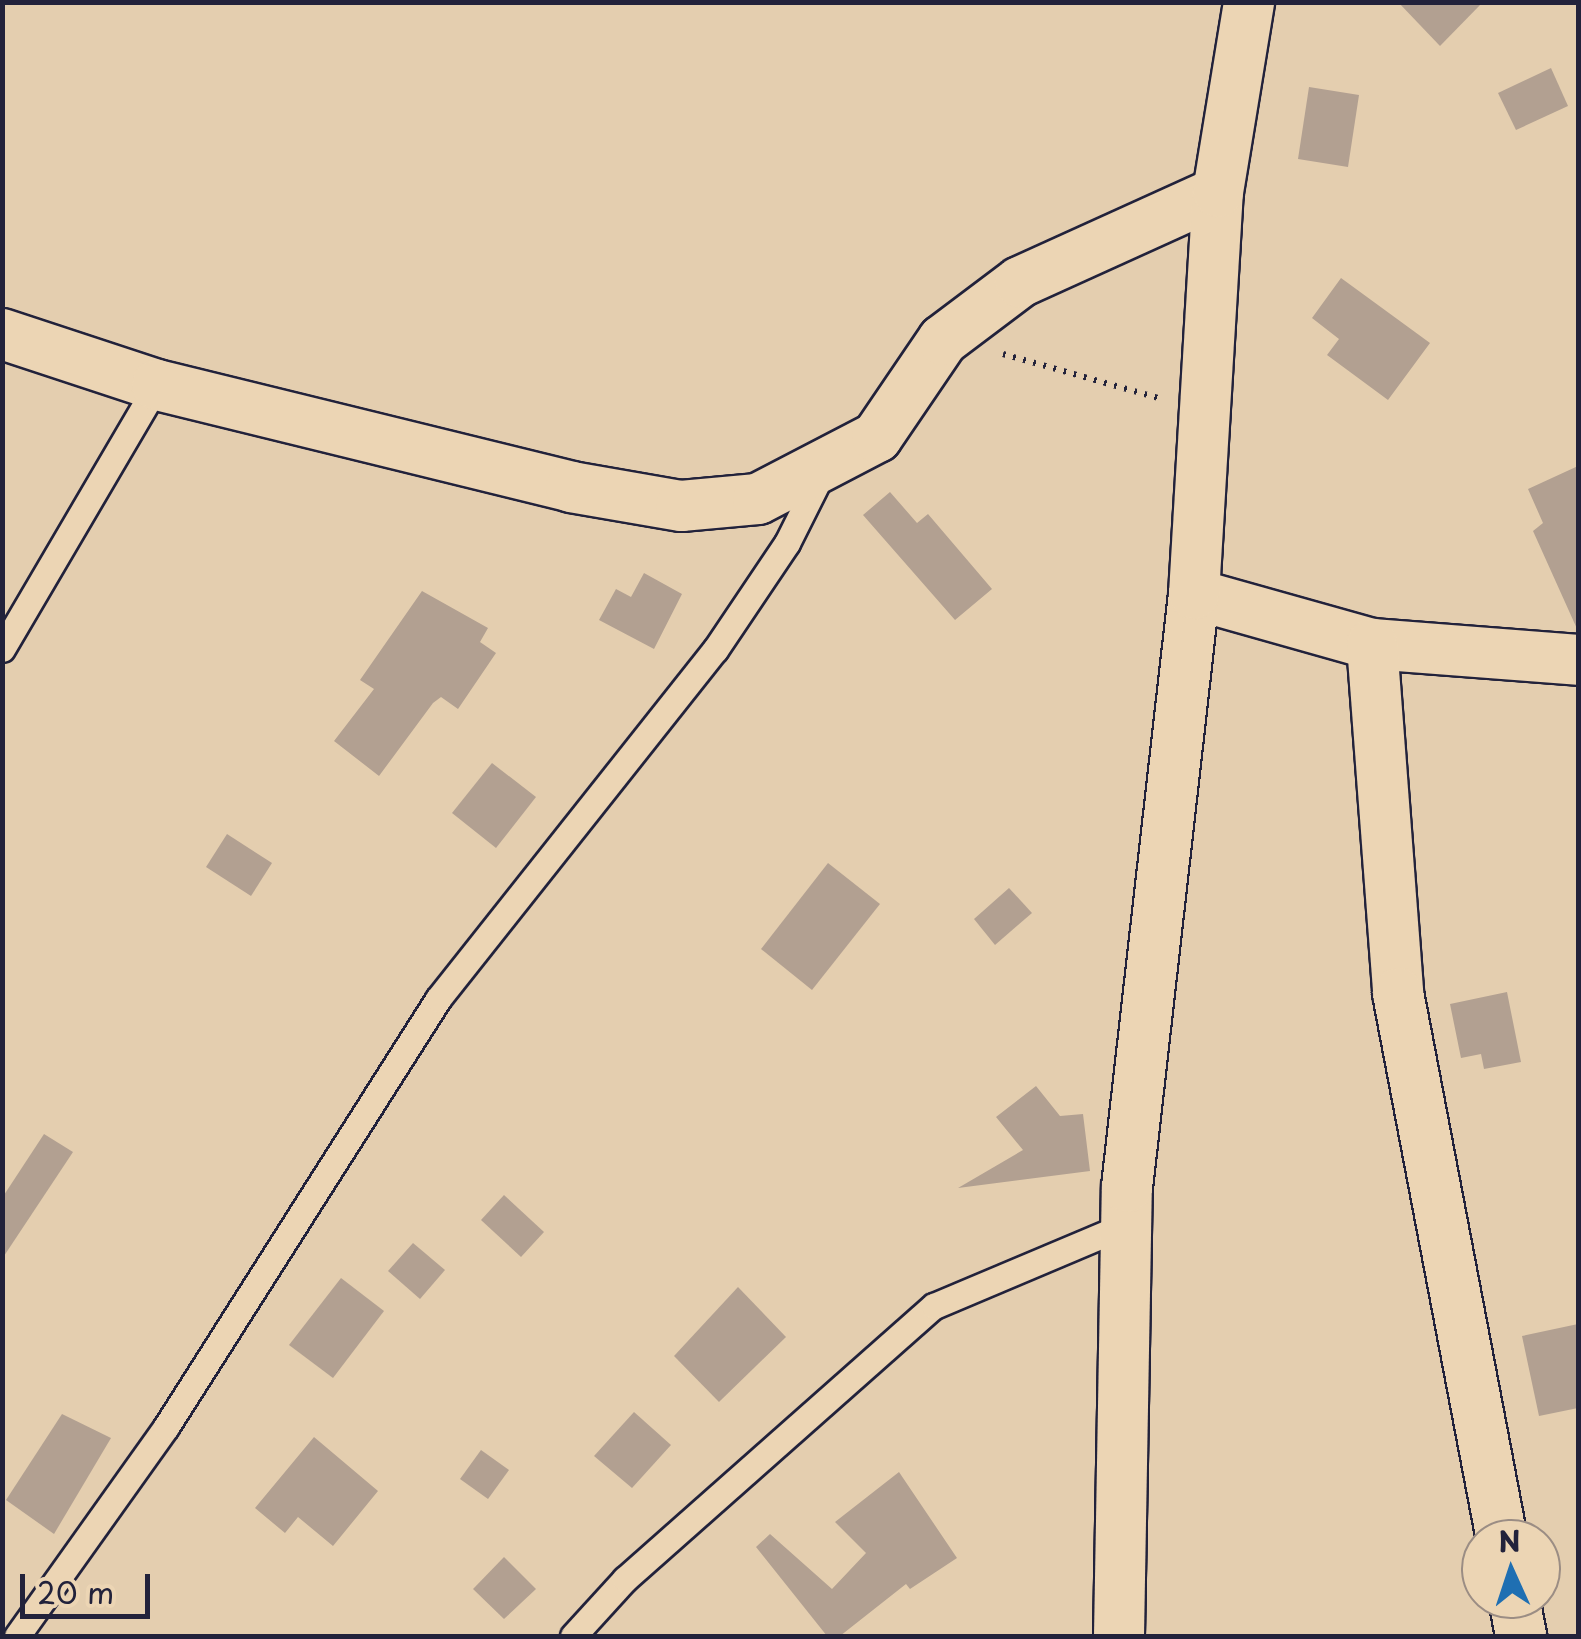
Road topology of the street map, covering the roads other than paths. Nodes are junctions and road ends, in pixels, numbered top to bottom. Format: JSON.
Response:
{"nodes":[{"id":1,"x":1249,"y":2,"type":"edge"},
{"id":2,"x":1218,"y":192,"type":"junction"},
{"id":3,"x":2,"y":334,"type":"edge"},
{"id":4,"x":157,"y":385,"type":"junction"},
{"id":5,"x":826,"y":465,"type":"junction"},
{"id":6,"x":1194,"y":594,"type":"junction"},
{"id":7,"x":1372,"y":644,"type":"junction"},
{"id":8,"x":2,"y":649,"type":"edge"},
{"id":9,"x":1578,"y":660,"type":"edge"},
{"id":10,"x":1126,"y":1225,"type":"junction"},
{"id":11,"x":1498,"y":1519,"type":"edge"},
{"id":12,"x":17,"y":1636,"type":"edge"},
{"id":13,"x":573,"y":1636,"type":"edge"},
{"id":14,"x":1118,"y":1636,"type":"edge"}],
"edges":[{"from":1,"to":2,"type":"street"},
{"from":2,"to":5,"type":"street"},
{"from":2,"to":6,"type":"street"},
{"from":3,"to":4,"type":"street"},
{"from":4,"to":5,"type":"street"},
{"from":4,"to":8,"type":"lane"},
{"from":5,"to":12,"type":"lane"},
{"from":6,"to":7,"type":"street"},
{"from":6,"to":10,"type":"street"},
{"from":7,"to":9,"type":"street"},
{"from":7,"to":11,"type":"street"},
{"from":10,"to":13,"type":"lane"},
{"from":10,"to":14,"type":"street"}]}
